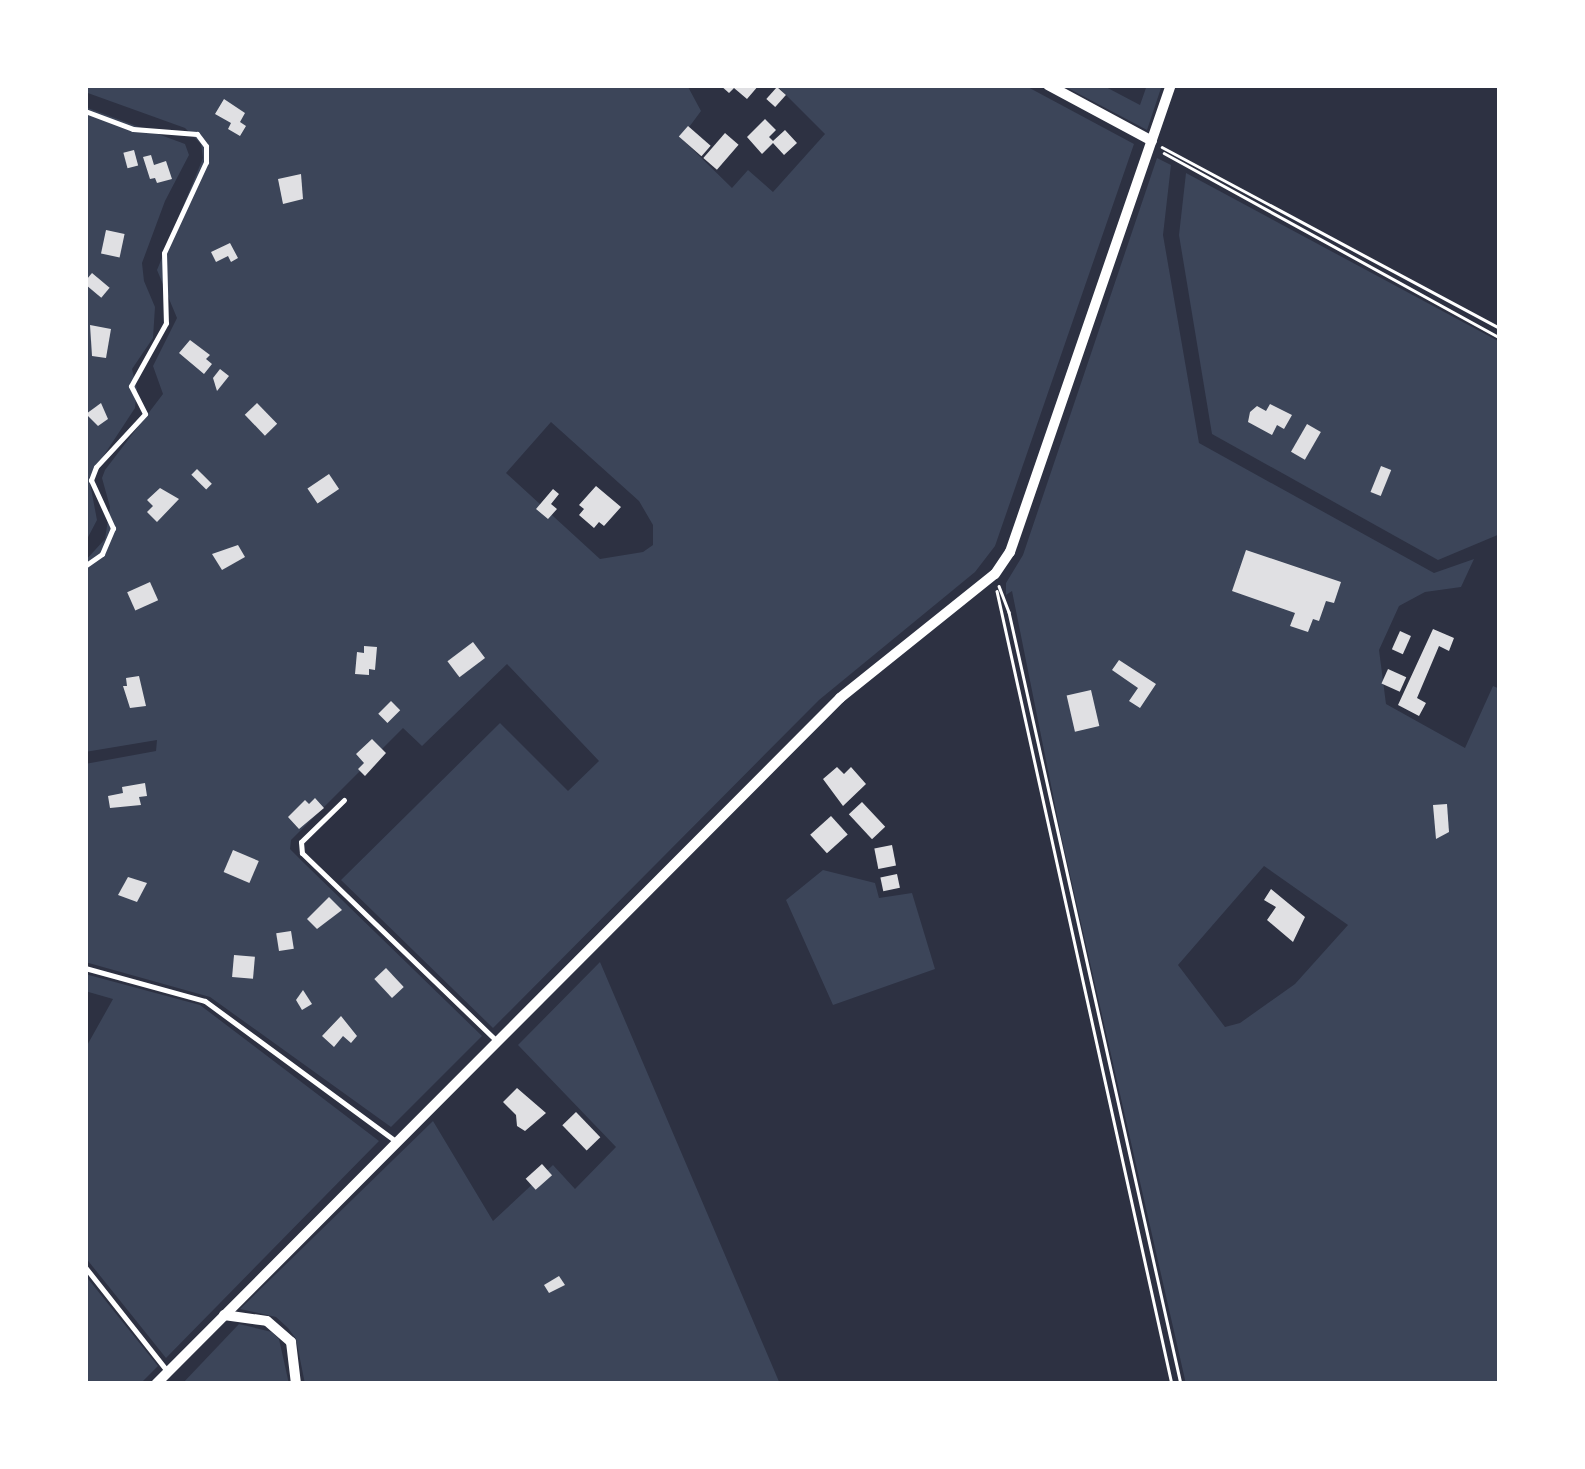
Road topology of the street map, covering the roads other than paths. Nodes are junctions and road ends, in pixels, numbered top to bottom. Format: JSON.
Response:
{"nodes":[{"id":1,"x":1048,"y":85,"type":"edge"},
{"id":2,"x":1171,"y":85,"type":"edge"},
{"id":3,"x":85,"y":111,"type":"edge"},
{"id":4,"x":1152,"y":141,"type":"junction"},
{"id":5,"x":85,"y":566,"type":"edge"},
{"id":6,"x":344,"y":800,"type":"dead end"},
{"id":7,"x":85,"y":968,"type":"edge"},
{"id":8,"x":498,"y":1041,"type":"junction"},
{"id":9,"x":397,"y":1142,"type":"junction"},
{"id":10,"x":85,"y":1267,"type":"edge"},
{"id":11,"x":224,"y":1315,"type":"junction"},
{"id":12,"x":168,"y":1372,"type":"junction"},
{"id":13,"x":156,"y":1384,"type":"edge"},
{"id":14,"x":296,"y":1384,"type":"edge"}],
"edges":[{"from":1,"to":4,"type":"street"},
{"from":2,"to":4,"type":"street"},
{"from":3,"to":5,"type":"lane"},
{"from":4,"to":8,"type":"street"},
{"from":6,"to":8,"type":"lane"},
{"from":7,"to":9,"type":"lane"},
{"from":8,"to":9,"type":"street"},
{"from":9,"to":11,"type":"street"},
{"from":10,"to":12,"type":"lane"},
{"from":11,"to":12,"type":"street"},
{"from":11,"to":14,"type":"street"},
{"from":12,"to":13,"type":"street"}]}
